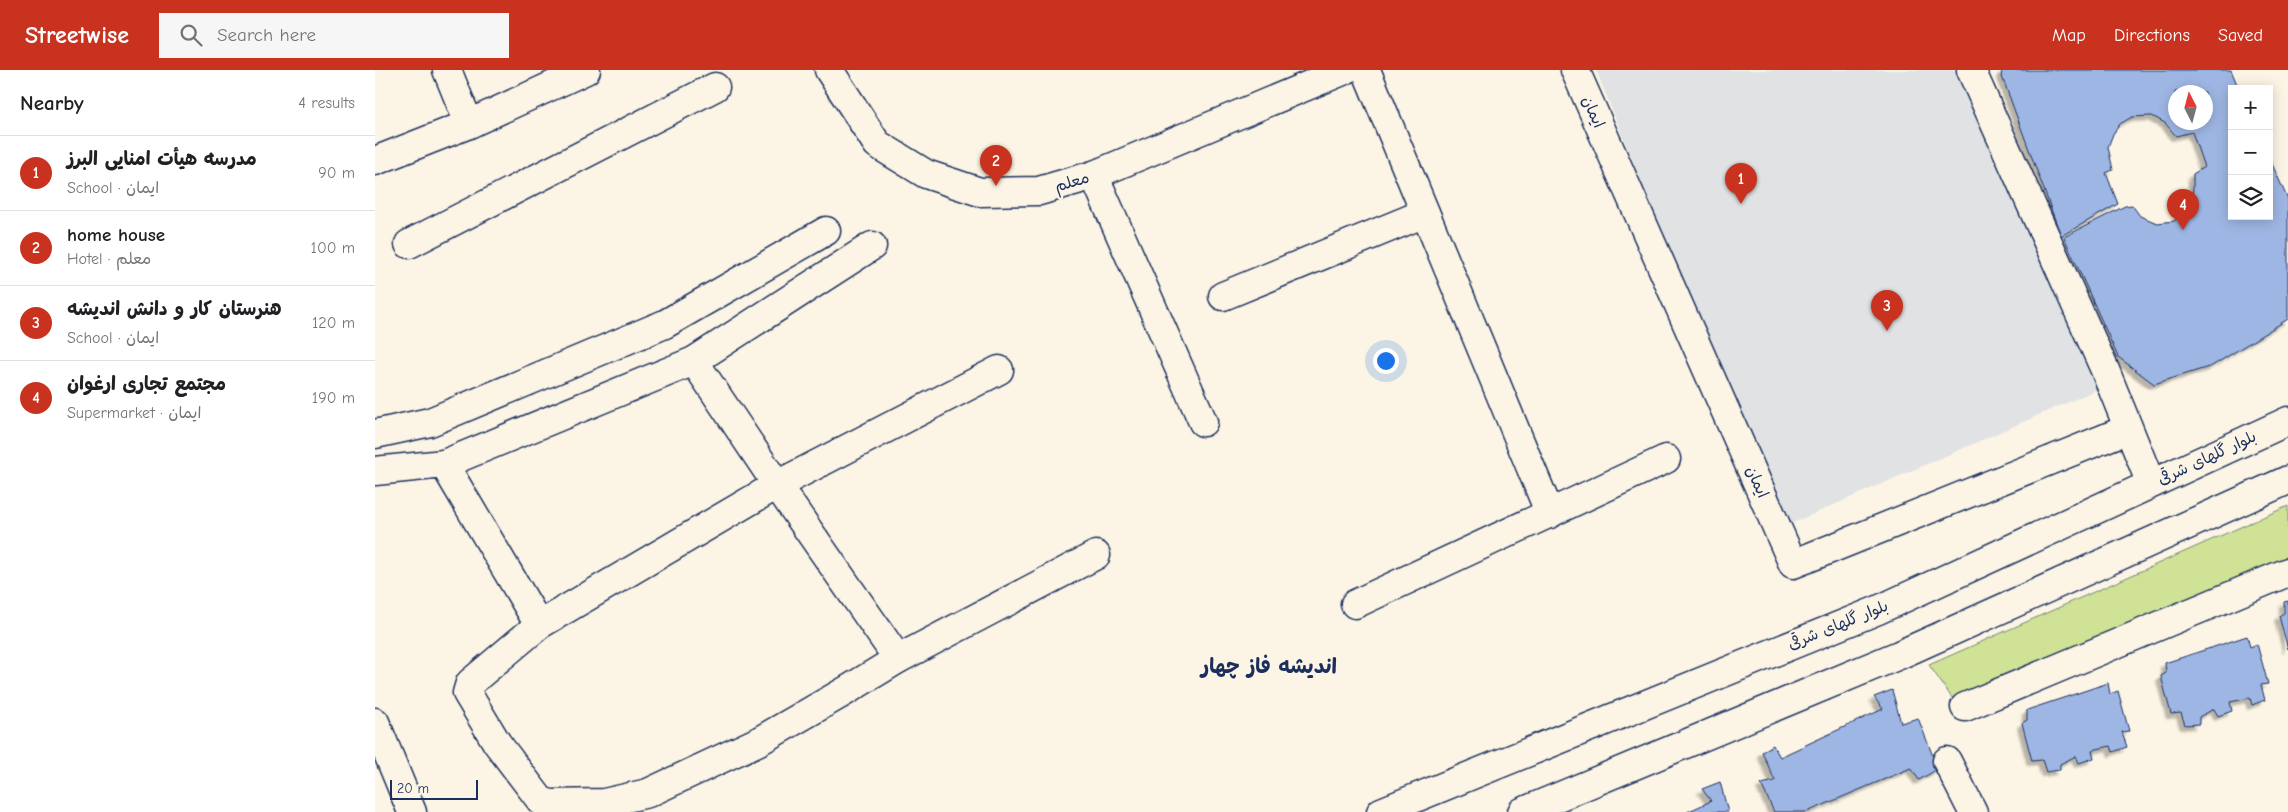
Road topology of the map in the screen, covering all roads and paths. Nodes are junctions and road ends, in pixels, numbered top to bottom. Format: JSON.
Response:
{"nodes":[{"id":1,"x":447,"y":70,"type":"edge"},
{"id":2,"x":586,"y":70,"type":"edge"},
{"id":3,"x":829,"y":70,"type":"edge"},
{"id":4,"x":1345,"y":70,"type":"edge"},
{"id":5,"x":1366,"y":70,"type":"edge"},
{"id":6,"x":1575,"y":70,"type":"edge"},
{"id":7,"x":1971,"y":70,"type":"edge"},
{"id":8,"x":715,"y":87,"type":"dead end"},
{"id":9,"x":469,"y":124,"type":"junction"},
{"id":10,"x":375,"y":160,"type":"edge"},
{"id":11,"x":1094,"y":176,"type":"junction"},
{"id":12,"x":1425,"y":213,"type":"junction"},
{"id":13,"x":825,"y":231,"type":"dead end"},
{"id":14,"x":409,"y":244,"type":"dead end"},
{"id":15,"x":872,"y":246,"type":"dead end"},
{"id":16,"x":1223,"y":296,"type":"dead end"},
{"id":17,"x":694,"y":361,"type":"junction"},
{"id":18,"x":999,"y":370,"type":"dead end"},
{"id":19,"x":2288,"y":421,"type":"edge"},
{"id":20,"x":1203,"y":422,"type":"dead end"},
{"id":21,"x":2128,"y":429,"type":"junction"},
{"id":22,"x":375,"y":434,"type":"edge"},
{"id":23,"x":1667,"y":459,"type":"dead end"},
{"id":24,"x":444,"y":464,"type":"junction"},
{"id":25,"x":375,"y":471,"type":"edge"},
{"id":26,"x":2288,"y":480,"type":"edge"},
{"id":27,"x":2151,"y":484,"type":"junction"},
{"id":28,"x":777,"y":485,"type":"junction"},
{"id":29,"x":1549,"y":514,"type":"junction"},
{"id":30,"x":1096,"y":555,"type":"dead end"},
{"id":31,"x":2288,"y":572,"type":"edge"},
{"id":32,"x":1355,"y":604,"type":"dead end"},
{"id":33,"x":539,"y":625,"type":"junction"},
{"id":34,"x":898,"y":658,"type":"junction"},
{"id":35,"x":1965,"y":707,"type":"dead end"},
{"id":36,"x":375,"y":722,"type":"edge"},
{"id":37,"x":1947,"y":761,"type":"dead end"},
{"id":38,"x":412,"y":812,"type":"edge"},
{"id":39,"x":1381,"y":812,"type":"edge"},
{"id":40,"x":1522,"y":812,"type":"edge"},
{"id":41,"x":1973,"y":812,"type":"edge"}],
"edges":[{"from":1,"to":9,"type":"street"},
{"from":2,"to":9,"type":"street"},
{"from":3,"to":11,"type":"street","name":"معلم"},
{"from":4,"to":11,"type":"street","name":"معلم"},
{"from":5,"to":12,"type":"street"},
{"from":6,"to":21,"type":"street","name":"ایمان"},
{"from":7,"to":21,"type":"street"},
{"from":8,"to":14,"type":"street"},
{"from":9,"to":10,"type":"street"},
{"from":11,"to":20,"type":"street"},
{"from":12,"to":16,"type":"street"},
{"from":12,"to":29,"type":"street"},
{"from":13,"to":22,"type":"street"},
{"from":15,"to":17,"type":"street"},
{"from":17,"to":24,"type":"street"},
{"from":17,"to":28,"type":"street"},
{"from":18,"to":28,"type":"street"},
{"from":19,"to":27,"type":"street","name":"بلوار گلهای شرقی"},
{"from":21,"to":27,"type":"street"},
{"from":23,"to":29,"type":"street"},
{"from":24,"to":25,"type":"street"},
{"from":24,"to":33,"type":"street"},
{"from":26,"to":40,"type":"street"},
{"from":27,"to":39,"type":"street","name":"بلوار گلهای شرقی"},
{"from":28,"to":33,"type":"street"},
{"from":28,"to":34,"type":"street"},
{"from":29,"to":32,"type":"street"},
{"from":30,"to":34,"type":"street"},
{"from":31,"to":35,"type":"street"},
{"from":33,"to":34,"type":"street"},
{"from":36,"to":38,"type":"street"},
{"from":37,"to":41,"type":"street"}]}
